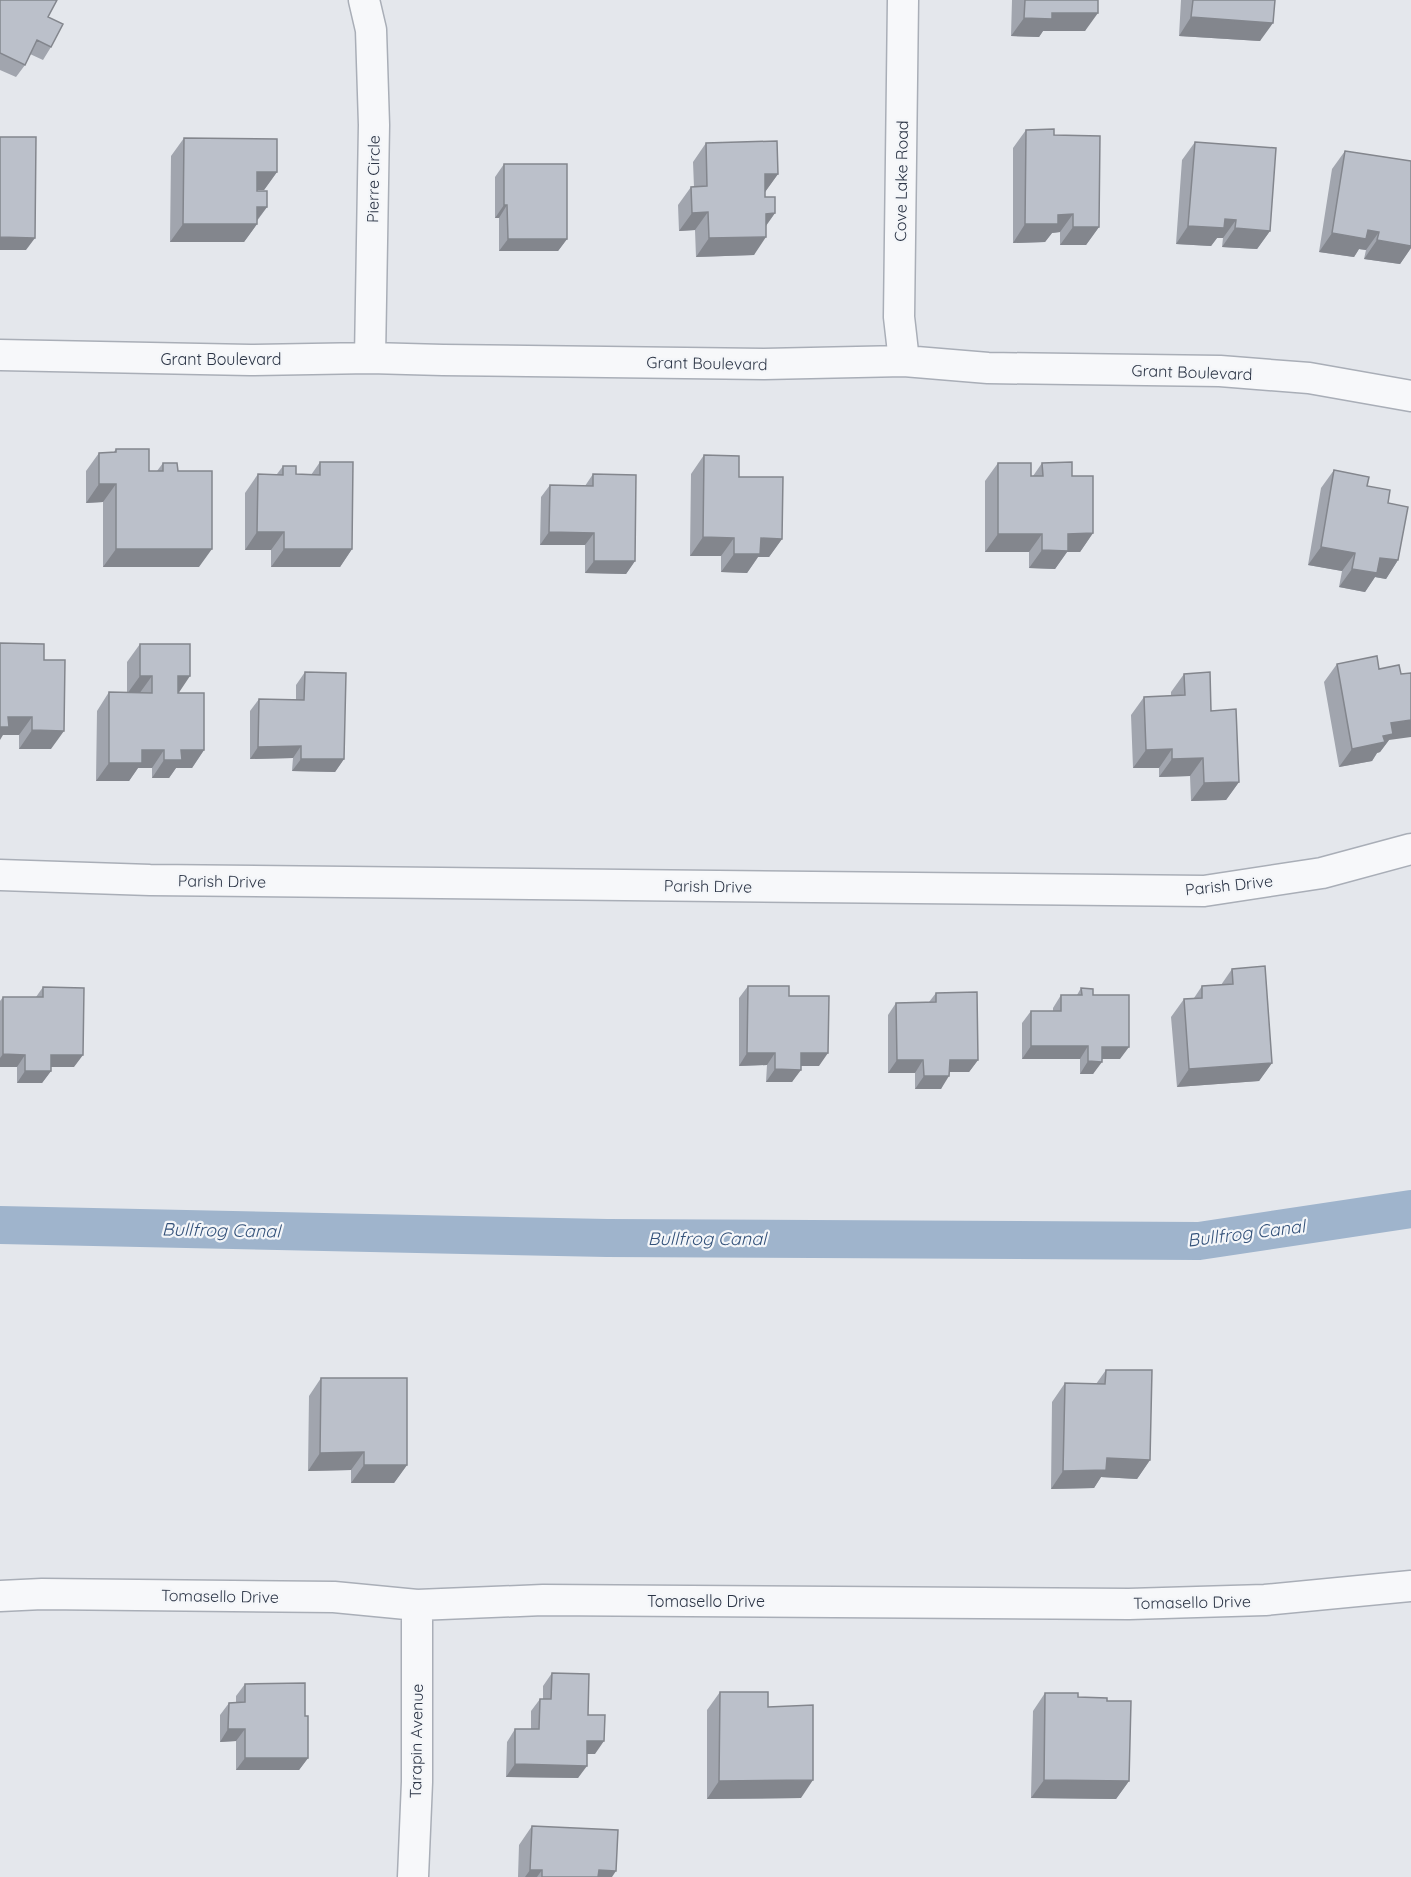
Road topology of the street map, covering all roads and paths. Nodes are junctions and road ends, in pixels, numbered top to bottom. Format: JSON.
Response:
{"nodes":[{"id":1,"x":364,"y":0,"type":"edge"},
{"id":2,"x":903,"y":0,"type":"edge"},
{"id":3,"x":0,"y":355,"type":"edge"},
{"id":4,"x":370,"y":358,"type":"junction"},
{"id":5,"x":903,"y":361,"type":"junction"},
{"id":6,"x":1411,"y":396,"type":"edge"},
{"id":7,"x":1411,"y":849,"type":"edge"},
{"id":8,"x":0,"y":875,"type":"edge"},
{"id":9,"x":1411,"y":1586,"type":"edge"},
{"id":10,"x":0,"y":1596,"type":"edge"},
{"id":11,"x":417,"y":1605,"type":"junction"},
{"id":12,"x":413,"y":1877,"type":"edge"}],
"edges":[{"from":1,"to":4,"type":"street","name":"Pierre Circle"},
{"from":2,"to":5,"type":"street","name":"Cove Lake Road"},
{"from":3,"to":4,"type":"street","name":"Grant Boulevard"},
{"from":4,"to":5,"type":"street","name":"Grant Boulevard"},
{"from":5,"to":6,"type":"street","name":"Grant Boulevard"},
{"from":7,"to":8,"type":"street","name":"Parish Drive"},
{"from":9,"to":11,"type":"street","name":"Tomasello Drive"},
{"from":10,"to":11,"type":"street","name":"Tomasello Drive"},
{"from":11,"to":12,"type":"street","name":"Tarapin Avenue"}]}
